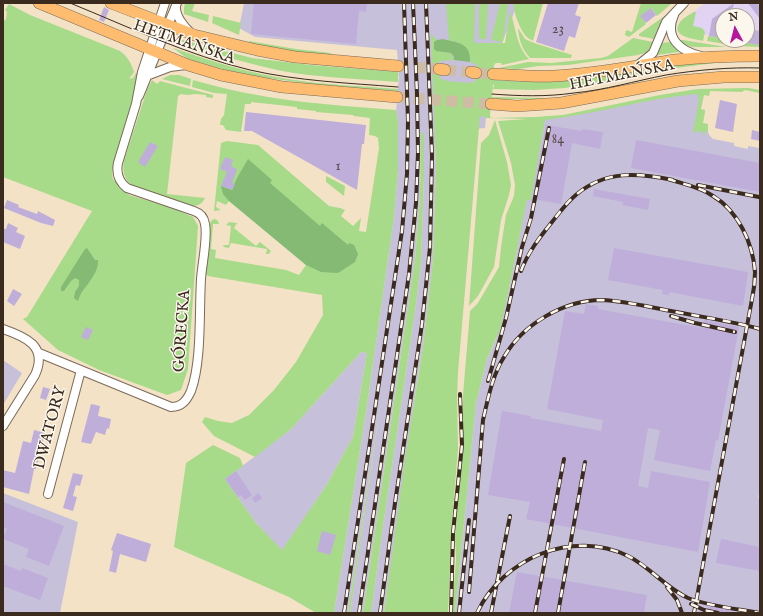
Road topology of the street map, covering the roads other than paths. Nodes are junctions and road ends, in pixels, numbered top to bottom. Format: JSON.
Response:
{"nodes":[{"id":1,"x":38,"y":3,"type":"edge"},
{"id":2,"x":111,"y":3,"type":"edge"},
{"id":3,"x":165,"y":3,"type":"edge"},
{"id":4,"x":684,"y":3,"type":"edge"},
{"id":5,"x":177,"y":4,"type":"edge"},
{"id":6,"x":675,"y":12,"type":"junction"},
{"id":7,"x":163,"y":24,"type":"junction"},
{"id":8,"x":194,"y":35,"type":"junction"},
{"id":9,"x":153,"y":51,"type":"junction"},
{"id":10,"x":760,"y":56,"type":"edge"},
{"id":11,"x":714,"y":57,"type":"junction"},
{"id":12,"x":188,"y":65,"type":"junction"},
{"id":13,"x":398,"y":66,"type":"tunnel mouth"},
{"id":14,"x":634,"y":66,"type":"junction"},
{"id":15,"x":493,"y":74,"type":"tunnel mouth"},
{"id":16,"x":149,"y":75,"type":"junction"},
{"id":17,"x":760,"y":76,"type":"edge"},
{"id":18,"x":397,"y":97,"type":"tunnel mouth"},
{"id":19,"x":136,"y":104,"type":"junction"},
{"id":20,"x":491,"y":104,"type":"tunnel mouth"},
{"id":21,"x":3,"y":329,"type":"edge"},
{"id":22,"x":39,"y":353,"type":"junction"},
{"id":23,"x":81,"y":370,"type":"junction"},
{"id":24,"x":3,"y":426,"type":"edge"},
{"id":25,"x":48,"y":494,"type":"dead end"}],
"edges":[{"from":1,"to":9,"type":"main road","name":"HETMAŃSKA"},
{"from":2,"to":7,"type":"main road","name":"HETMAŃSKA"},
{"from":3,"to":7,"type":"street"},
{"from":4,"to":6,"type":"street"},
{"from":5,"to":7,"type":"street"},
{"from":5,"to":8,"type":"street"},
{"from":6,"to":11,"type":"street"},
{"from":6,"to":14,"type":"street"},
{"from":7,"to":8,"type":"main road","name":"HETMAŃSKA"},
{"from":7,"to":9,"type":"street","name":"GÓRECKA"},
{"from":8,"to":13,"type":"main road","name":"HETMAŃSKA"},
{"from":9,"to":12,"type":"main road","name":"HETMAŃSKA"},
{"from":9,"to":16,"type":"street","name":"GÓRECKA"},
{"from":9,"to":19,"type":"street","name":"GÓRECKA"},
{"from":10,"to":11,"type":"main road","name":"HETMAŃSKA"},
{"from":11,"to":14,"type":"main road","name":"HETMAŃSKA"},
{"from":12,"to":16,"type":"street"},
{"from":12,"to":18,"type":"main road","name":"HETMAŃSKA"},
{"from":14,"to":15,"type":"main road","name":"HETMAŃSKA"},
{"from":16,"to":19,"type":"street","name":"GÓRECKA"},
{"from":17,"to":20,"type":"main road","name":"HETMAŃSKA"},
{"from":19,"to":23,"type":"street","name":"GÓRECKA"},
{"from":21,"to":22,"type":"street"},
{"from":22,"to":23,"type":"street","name":"GÓRECKA"},
{"from":22,"to":24,"type":"street"},
{"from":23,"to":25,"type":"street","name":"DWATORY"}]}
